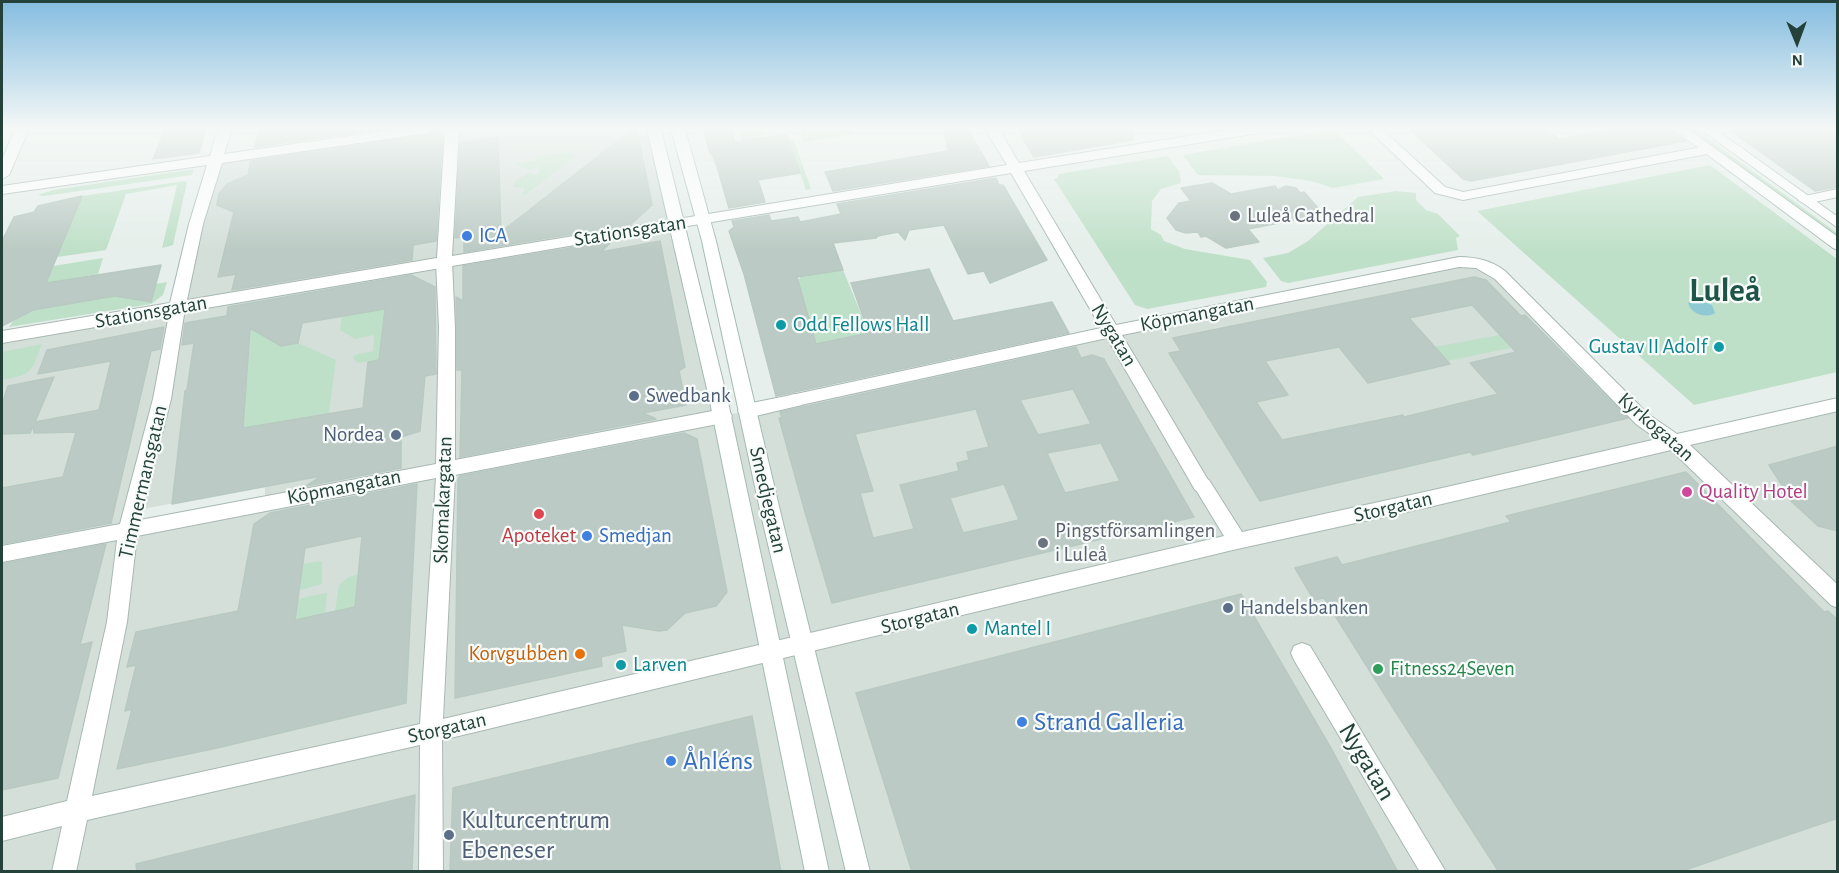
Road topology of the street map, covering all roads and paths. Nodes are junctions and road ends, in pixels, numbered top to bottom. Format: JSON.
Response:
{"nodes":[{"id":1,"x":1015,"y":169,"type":"edge"},
{"id":2,"x":147,"y":170,"type":"edge"},
{"id":3,"x":213,"y":170,"type":"edge"},
{"id":4,"x":450,"y":170,"type":"edge"},
{"id":5,"x":664,"y":170,"type":"edge"},
{"id":6,"x":689,"y":170,"type":"edge"},
{"id":7,"x":1010,"y":170,"type":"edge"},
{"id":8,"x":1418,"y":170,"type":"edge"},
{"id":9,"x":1603,"y":170,"type":"edge"},
{"id":10,"x":1734,"y":170,"type":"edge"},
{"id":11,"x":1763,"y":170,"type":"edge"},
{"id":12,"x":2,"y":190,"type":"edge"},
{"id":13,"x":1838,"y":193,"type":"edge"},
{"id":14,"x":1805,"y":200,"type":"junction"},
{"id":15,"x":703,"y":219,"type":"junction"},
{"id":16,"x":677,"y":223,"type":"junction"},
{"id":17,"x":1838,"y":224,"type":"edge"},
{"id":18,"x":1838,"y":245,"type":"edge"},
{"id":19,"x":444,"y":262,"type":"junction"},
{"id":20,"x":1472,"y":262,"type":"joint"},
{"id":21,"x":177,"y":308,"type":"junction"},
{"id":22,"x":1113,"y":331,"type":"junction"},
{"id":23,"x":2,"y":337,"type":"edge"},
{"id":24,"x":1838,"y":404,"type":"edge"},
{"id":25,"x":747,"y":411,"type":"junction"},
{"id":26,"x":723,"y":416,"type":"junction"},
{"id":27,"x":1676,"y":442,"type":"junction"},
{"id":28,"x":444,"y":468,"type":"junction"},
{"id":29,"x":128,"y":528,"type":"junction"},
{"id":30,"x":1237,"y":541,"type":"junction"},
{"id":31,"x":2,"y":554,"type":"edge"},
{"id":32,"x":1838,"y":599,"type":"edge"},
{"id":33,"x":804,"y":645,"type":"junction"},
{"id":34,"x":772,"y":653,"type":"junction"},
{"id":35,"x":1302,"y":653,"type":"dead end"},
{"id":36,"x":432,"y":732,"type":"junction"},
{"id":37,"x":76,"y":811,"type":"junction"},
{"id":38,"x":2,"y":829,"type":"edge"},
{"id":39,"x":64,"y":872,"type":"edge"},
{"id":40,"x":431,"y":872,"type":"edge"},
{"id":41,"x":817,"y":872,"type":"edge"},
{"id":42,"x":858,"y":872,"type":"edge"},
{"id":43,"x":1434,"y":872,"type":"edge"}],
"edges":[{"from":1,"to":22,"type":"street","name":"Nygatan"},
{"from":2,"to":12,"type":"street"},
{"from":3,"to":21,"type":"street","name":"Timmermansgatan"},
{"from":4,"to":19,"type":"street","name":"Skomakargatan"},
{"from":5,"to":16,"type":"street","name":"Smedjegatan"},
{"from":6,"to":15,"type":"street","name":"Smedjegatan"},
{"from":7,"to":15,"type":"street","name":"Stationsgatan"},
{"from":8,"to":9,"type":"street"},
{"from":10,"to":18,"type":"street"},
{"from":11,"to":14,"type":"street"},
{"from":13,"to":14,"type":"street"},
{"from":14,"to":17,"type":"street"},
{"from":15,"to":16,"type":"street","name":"Stationsgatan"},
{"from":15,"to":25,"type":"street","name":"Smedjegatan"},
{"from":16,"to":19,"type":"street","name":"Stationsgatan"},
{"from":16,"to":26,"type":"street","name":"Smedjegatan"},
{"from":19,"to":21,"type":"street","name":"Stationsgatan"},
{"from":19,"to":28,"type":"street","name":"Skomakargatan"},
{"from":20,"to":22,"type":"street","name":"Köpmangatan"},
{"from":20,"to":27,"type":"street","name":"Kyrkogatan"},
{"from":21,"to":23,"type":"street","name":"Stationsgatan"},
{"from":21,"to":29,"type":"street","name":"Timmermansgatan"},
{"from":22,"to":25,"type":"street","name":"Köpmangatan"},
{"from":22,"to":30,"type":"street","name":"Nygatan"},
{"from":24,"to":27,"type":"street","name":"Storgatan"},
{"from":25,"to":33,"type":"street","name":"Smedjegatan"},
{"from":26,"to":28,"type":"street","name":"Köpmangatan"},
{"from":26,"to":34,"type":"street","name":"Smedjegatan"},
{"from":27,"to":30,"type":"street","name":"Storgatan"},
{"from":27,"to":32,"type":"street","name":"Kyrkogatan"},
{"from":28,"to":29,"type":"street","name":"Köpmangatan"},
{"from":28,"to":36,"type":"street","name":"Skomakargatan"},
{"from":29,"to":31,"type":"street","name":"Köpmangatan"},
{"from":29,"to":37,"type":"street","name":"Timmermansgatan"},
{"from":30,"to":33,"type":"street","name":"Storgatan"},
{"from":33,"to":34,"type":"street","name":"Storgatan"},
{"from":33,"to":42,"type":"street","name":"Smedjegatan"},
{"from":34,"to":36,"type":"street","name":"Storgatan"},
{"from":34,"to":41,"type":"street","name":"Smedjegatan"},
{"from":35,"to":43,"type":"street","name":"Nygatan"},
{"from":36,"to":37,"type":"street","name":"Storgatan"},
{"from":36,"to":40,"type":"street","name":"Skomakargatan"},
{"from":37,"to":38,"type":"street","name":"Storgatan"},
{"from":37,"to":39,"type":"street","name":"Timmermansgatan"}]}
